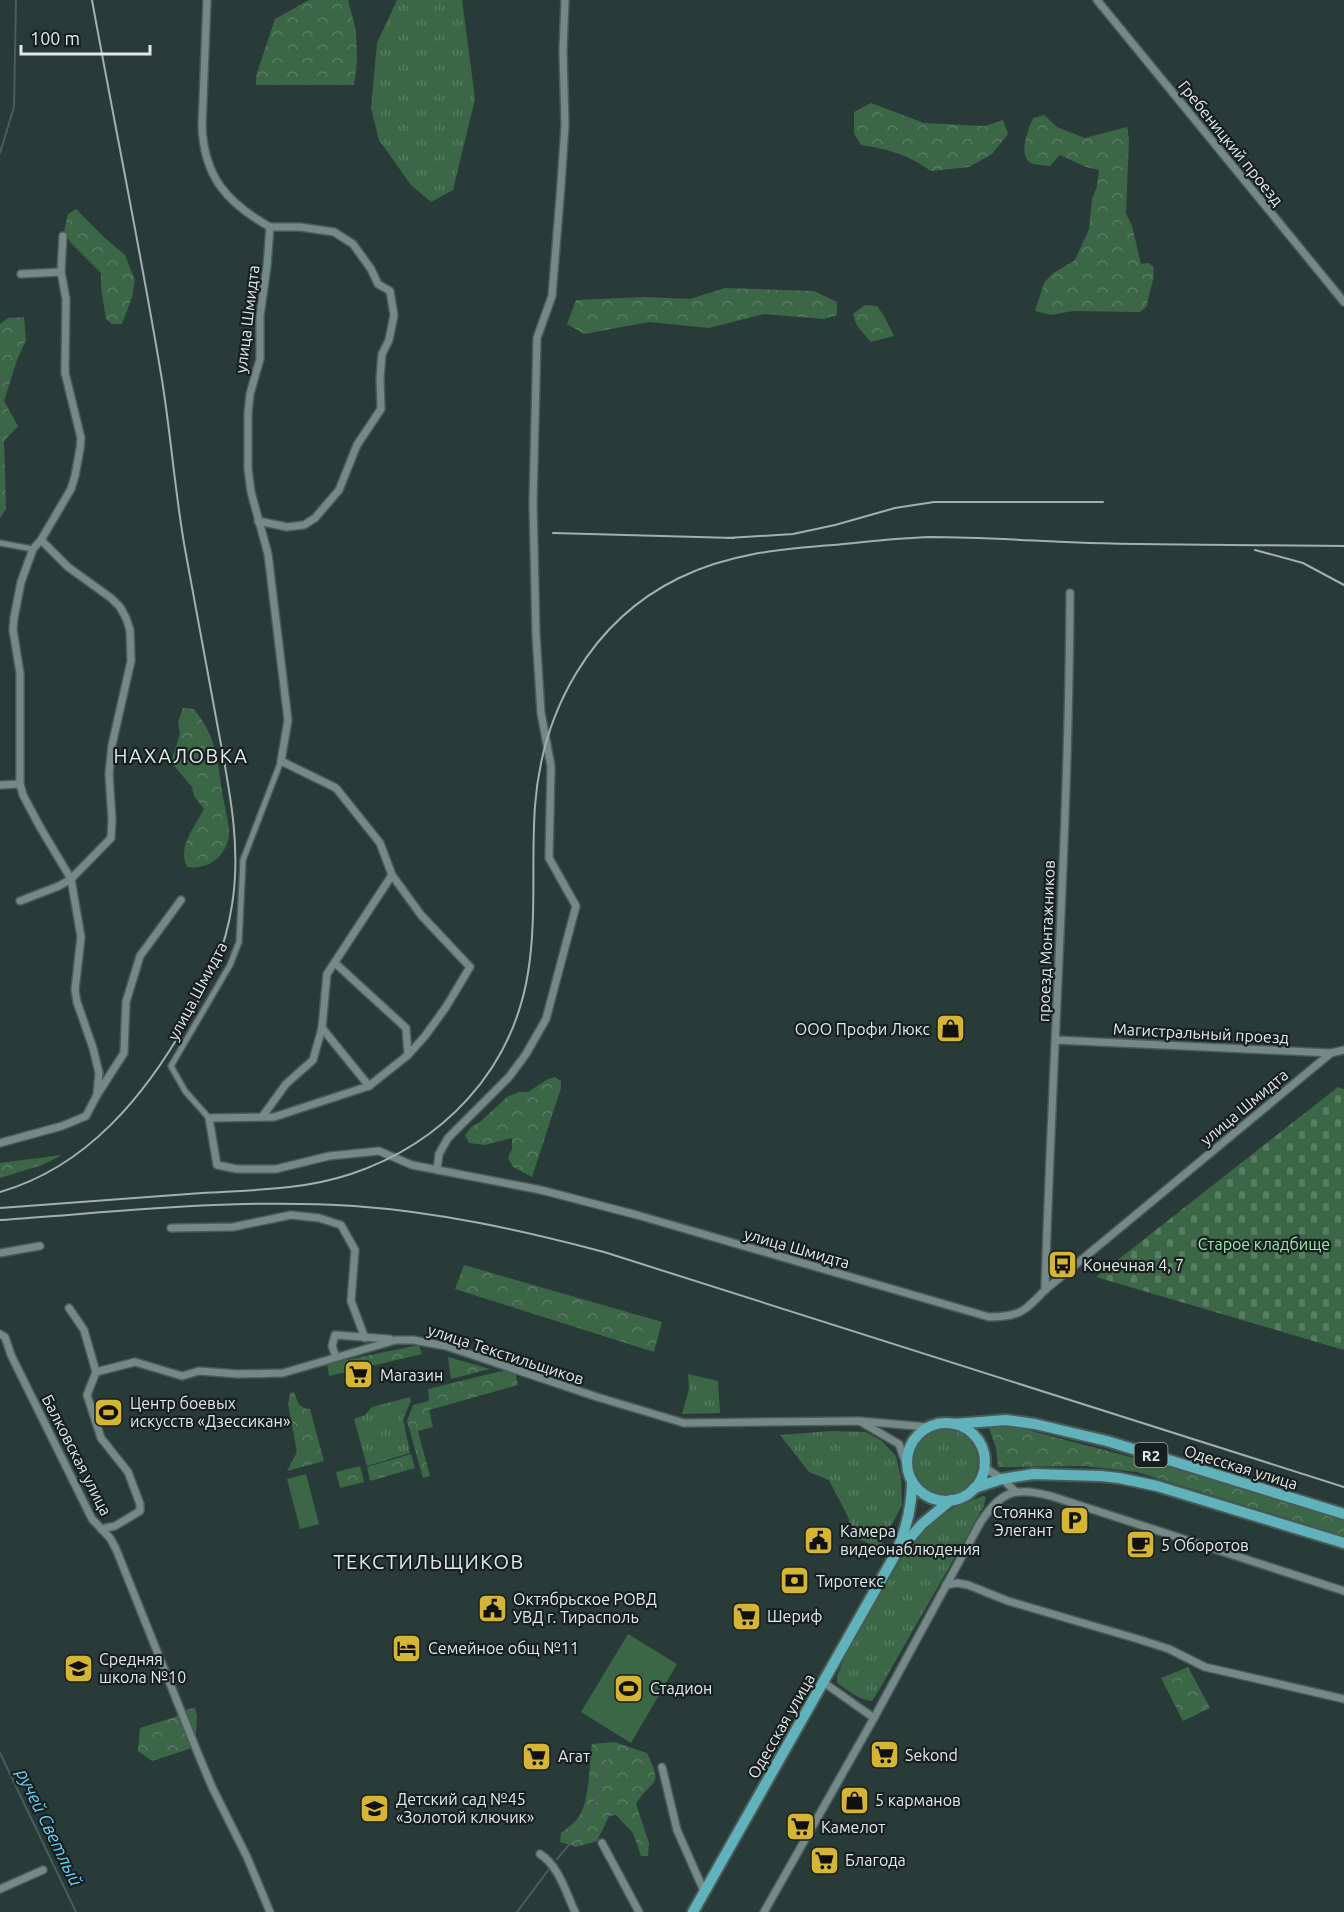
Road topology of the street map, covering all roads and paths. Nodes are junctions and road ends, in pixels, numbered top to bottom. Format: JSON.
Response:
{"nodes":[{"id":1,"x":207,"y":0,"type":"edge"},
{"id":2,"x":565,"y":0,"type":"edge"},
{"id":3,"x":1097,"y":0,"type":"edge"},
{"id":4,"x":270,"y":227,"type":"junction"},
{"id":5,"x":63,"y":236,"type":"dead end"},
{"id":6,"x":61,"y":272,"type":"junction"},
{"id":7,"x":21,"y":274,"type":"dead end"},
{"id":8,"x":1344,"y":302,"type":"edge"},
{"id":9,"x":258,"y":521,"type":"junction"},
{"id":10,"x":41,"y":540,"type":"junction"},
{"id":11,"x":0,"y":543,"type":"edge"},
{"id":12,"x":33,"y":549,"type":"junction"},
{"id":13,"x":1070,"y":593,"type":"dead end"},
{"id":14,"x":281,"y":761,"type":"junction"},
{"id":15,"x":20,"y":784,"type":"junction"},
{"id":16,"x":0,"y":785,"type":"edge"},
{"id":17,"x":392,"y":875,"type":"junction"},
{"id":18,"x":71,"y":879,"type":"junction"},
{"id":19,"x":181,"y":900,"type":"dead end"},
{"id":20,"x":20,"y":901,"type":"dead end"},
{"id":21,"x":335,"y":963,"type":"junction"},
{"id":22,"x":322,"y":1028,"type":"junction"},
{"id":23,"x":1056,"y":1040,"type":"junction"},
{"id":24,"x":1344,"y":1050,"type":"edge"},
{"id":25,"x":1331,"y":1053,"type":"junction"},
{"id":26,"x":408,"y":1055,"type":"junction"},
{"id":27,"x":369,"y":1086,"type":"junction"},
{"id":28,"x":97,"y":1095,"type":"junction"},
{"id":29,"x":262,"y":1116,"type":"junction"},
{"id":30,"x":209,"y":1118,"type":"junction"},
{"id":31,"x":0,"y":1143,"type":"edge"},
{"id":32,"x":437,"y":1170,"type":"junction"},
{"id":33,"x":171,"y":1228,"type":"dead end"},
{"id":34,"x":40,"y":1246,"type":"dead end"},
{"id":35,"x":0,"y":1253,"type":"edge"},
{"id":36,"x":1046,"y":1290,"type":"junction"},
{"id":37,"x":69,"y":1308,"type":"dead end"},
{"id":38,"x":2,"y":1336,"type":"edge"},
{"id":39,"x":365,"y":1338,"type":"junction"},
{"id":40,"x":396,"y":1340,"type":"junction"},
{"id":41,"x":336,"y":1357,"type":"junction"},
{"id":42,"x":96,"y":1372,"type":"junction"},
{"id":43,"x":859,"y":1421,"type":"junction"},
{"id":44,"x":954,"y":1424,"type":"junction"},
{"id":45,"x":928,"y":1427,"type":"junction"},
{"id":46,"x":907,"y":1466,"type":"junction"},
{"id":47,"x":984,"y":1467,"type":"junction"},
{"id":48,"x":1002,"y":1479,"type":"junction"},
{"id":49,"x":912,"y":1481,"type":"junction"},
{"id":50,"x":974,"y":1488,"type":"junction"},
{"id":51,"x":1015,"y":1491,"type":"junction"},
{"id":52,"x":951,"y":1500,"type":"junction"},
{"id":53,"x":1344,"y":1514,"type":"edge"},
{"id":54,"x":101,"y":1529,"type":"junction"},
{"id":55,"x":1344,"y":1543,"type":"edge"},
{"id":56,"x":895,"y":1556,"type":"junction"},
{"id":57,"x":946,"y":1585,"type":"junction"},
{"id":58,"x":1344,"y":1591,"type":"edge"},
{"id":59,"x":823,"y":1682,"type":"junction"},
{"id":60,"x":1344,"y":1699,"type":"edge"},
{"id":61,"x":874,"y":1718,"type":"junction"},
{"id":62,"x":662,"y":1767,"type":"dead end"},
{"id":63,"x":602,"y":1843,"type":"dead end"},
{"id":64,"x":540,"y":1854,"type":"dead end"},
{"id":65,"x":43,"y":1870,"type":"dead end"},
{"id":66,"x":0,"y":1889,"type":"edge"},
{"id":67,"x":704,"y":1891,"type":"junction"},
{"id":68,"x":270,"y":1912,"type":"edge"},
{"id":69,"x":574,"y":1912,"type":"edge"},
{"id":70,"x":639,"y":1912,"type":"edge"},
{"id":71,"x":693,"y":1912,"type":"edge"},
{"id":72,"x":764,"y":1912,"type":"edge"}],
"edges":[{"from":1,"to":4,"type":"street"},
{"from":2,"to":32,"type":"street"},
{"from":3,"to":8,"type":"street","name":"Гребеницкий проезд"},
{"from":4,"to":9,"type":"street","name":"улица Шмидта"},
{"from":4,"to":9,"type":"street"},
{"from":5,"to":6,"type":"street"},
{"from":6,"to":7,"type":"street"},
{"from":6,"to":10,"type":"street"},
{"from":9,"to":14,"type":"street","name":"улица Шмидта"},
{"from":10,"to":12,"type":"street"},
{"from":10,"to":18,"type":"street"},
{"from":11,"to":12,"type":"street"},
{"from":12,"to":15,"type":"street"},
{"from":13,"to":23,"type":"street","name":"проезд Монтажников"},
{"from":14,"to":17,"type":"street"},
{"from":14,"to":30,"type":"street","name":"улица Шмидта"},
{"from":15,"to":16,"type":"street"},
{"from":15,"to":18,"type":"street"},
{"from":17,"to":21,"type":"street"},
{"from":17,"to":26,"type":"street"},
{"from":18,"to":20,"type":"street"},
{"from":18,"to":28,"type":"street"},
{"from":19,"to":28,"type":"street"},
{"from":21,"to":22,"type":"street"},
{"from":21,"to":26,"type":"street"},
{"from":22,"to":27,"type":"street"},
{"from":22,"to":29,"type":"street"},
{"from":23,"to":25,"type":"street","name":"Магистральный проезд"},
{"from":23,"to":36,"type":"street","name":"проезд Монтажников"},
{"from":24,"to":25,"type":"street","name":"Магистральный проезд"},
{"from":25,"to":36,"type":"street","name":"улица Шмидта"},
{"from":26,"to":27,"type":"street"},
{"from":27,"to":29,"type":"street"},
{"from":28,"to":31,"type":"street"},
{"from":29,"to":30,"type":"street"},
{"from":30,"to":32,"type":"street","name":"улица Шмидта"},
{"from":32,"to":36,"type":"street","name":"улица Шмидта"},
{"from":33,"to":39,"type":"street"},
{"from":34,"to":35,"type":"street"},
{"from":37,"to":42,"type":"street"},
{"from":38,"to":54,"type":"street","name":"Балковская улица"},
{"from":39,"to":40,"type":"street"},
{"from":39,"to":41,"type":"street"},
{"from":40,"to":41,"type":"street","name":"улица Текстильщиков"},
{"from":40,"to":43,"type":"street","name":"улица Текстильщиков"},
{"from":41,"to":42,"type":"street","name":"улица Текстильщиков"},
{"from":42,"to":54,"type":"street"},
{"from":43,"to":45,"type":"street","name":"улица Текстильщиков"},
{"from":43,"to":46,"type":"street"},
{"from":44,"to":45,"type":"main road","number":"R2"},
{"from":44,"to":47,"type":"main road"},
{"from":44,"to":53,"type":"main road","name":"Одесская улица","number":"R2"},
{"from":45,"to":46,"type":"main road"},
{"from":46,"to":49,"type":"main road","number":"R2"},
{"from":47,"to":48,"type":"street"},
{"from":47,"to":50,"type":"main road"},
{"from":48,"to":50,"type":"main road","number":"R2"},
{"from":48,"to":51,"type":"street"},
{"from":48,"to":55,"type":"main road","number":"R2"},
{"from":49,"to":52,"type":"main road"},
{"from":49,"to":56,"type":"main road","number":"R2"},
{"from":50,"to":52,"type":"main road","number":"R2"},
{"from":51,"to":57,"type":"street"},
{"from":51,"to":58,"type":"street"},
{"from":52,"to":56,"type":"main road","number":"R2"},
{"from":54,"to":68,"type":"street","name":"Балковская улица"},
{"from":56,"to":59,"type":"main road","name":"Одесская улица","number":"R2"},
{"from":57,"to":60,"type":"street"},
{"from":57,"to":61,"type":"street"},
{"from":59,"to":61,"type":"street"},
{"from":59,"to":67,"type":"main road","name":"Одесская улица","number":"R2"},
{"from":61,"to":72,"type":"street"},
{"from":62,"to":67,"type":"street"},
{"from":63,"to":70,"type":"street"},
{"from":64,"to":69,"type":"street"},
{"from":65,"to":66,"type":"street"},
{"from":67,"to":71,"type":"main road","name":"Одесская улица","number":"R2"}]}
